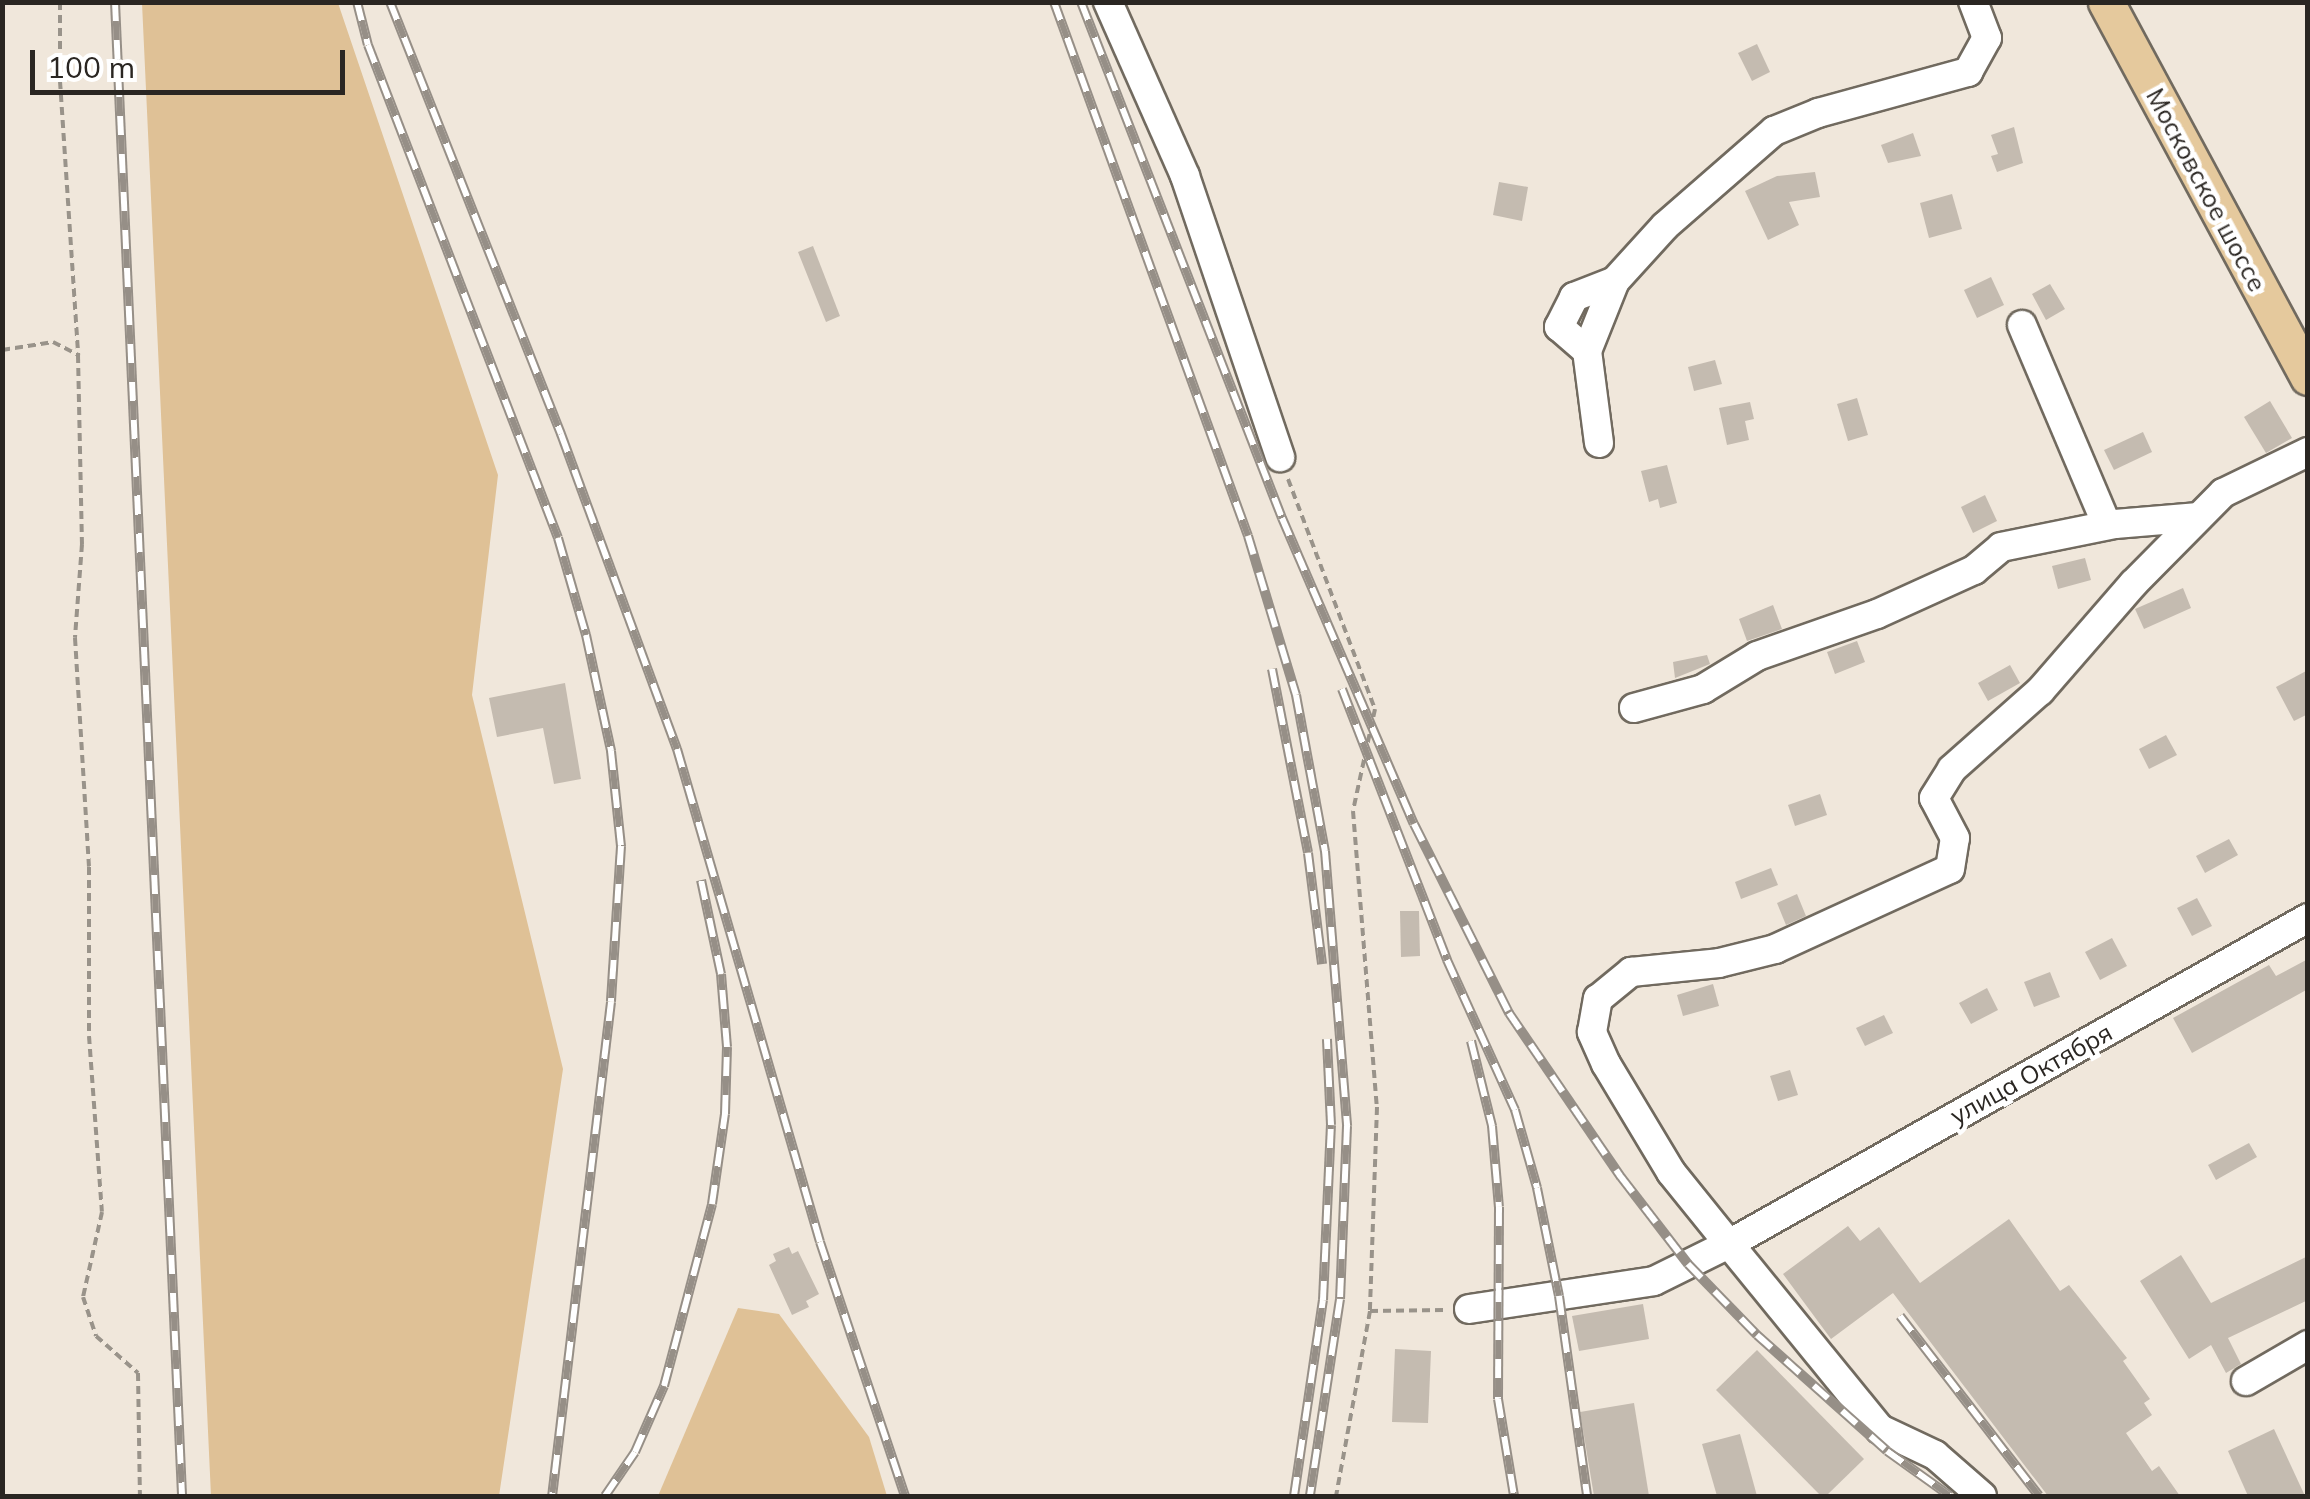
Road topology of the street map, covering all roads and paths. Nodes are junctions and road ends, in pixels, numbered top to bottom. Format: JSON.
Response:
{"nodes":[{"id":1,"x":60,"y":2,"type":"edge"},
{"id":2,"x":1108,"y":2,"type":"edge"},
{"id":3,"x":1972,"y":2,"type":"edge"},
{"id":4,"x":2106,"y":2,"type":"edge"},
{"id":5,"x":2022,"y":325,"type":"dead end"},
{"id":6,"x":2,"y":350,"type":"edge"},
{"id":7,"x":78,"y":355,"type":"junction"},
{"id":8,"x":2305,"y":363,"type":"edge"},
{"id":9,"x":1598,"y":443,"type":"dead end"},
{"id":10,"x":2308,"y":452,"type":"edge"},
{"id":11,"x":1280,"y":457,"type":"joint"},
{"id":12,"x":2199,"y":517,"type":"junction"},
{"id":13,"x":2107,"y":526,"type":"junction"},
{"id":14,"x":1634,"y":708,"type":"dead end"},
{"id":15,"x":2308,"y":918,"type":"edge"},
{"id":16,"x":1729,"y":1244,"type":"junction"},
{"id":17,"x":1370,"y":1310,"type":"junction"},
{"id":18,"x":1469,"y":1310,"type":"joint"},
{"id":19,"x":2308,"y":1345,"type":"edge"},
{"id":20,"x":2246,"y":1381,"type":"dead end"},
{"id":21,"x":140,"y":1496,"type":"edge"},
{"id":22,"x":1336,"y":1496,"type":"edge"},
{"id":23,"x":1982,"y":1496,"type":"edge"}],
"edges":[{"from":1,"to":7,"type":"path"},
{"from":2,"to":11,"type":"street"},
{"from":3,"to":9,"type":"street"},
{"from":4,"to":8,"type":"main road","name":"Московское шоссе"},
{"from":5,"to":13,"type":"street"},
{"from":6,"to":7,"type":"path"},
{"from":7,"to":21,"type":"path"},
{"from":10,"to":12,"type":"street"},
{"from":11,"to":17,"type":"path"},
{"from":12,"to":13,"type":"street"},
{"from":12,"to":16,"type":"street"},
{"from":13,"to":14,"type":"street"},
{"from":15,"to":16,"type":"street","name":"улица Октября"},
{"from":16,"to":18,"type":"street","name":"улица Октября"},
{"from":16,"to":23,"type":"street"},
{"from":17,"to":18,"type":"path"},
{"from":17,"to":22,"type":"path"},
{"from":19,"to":20,"type":"street"}]}
